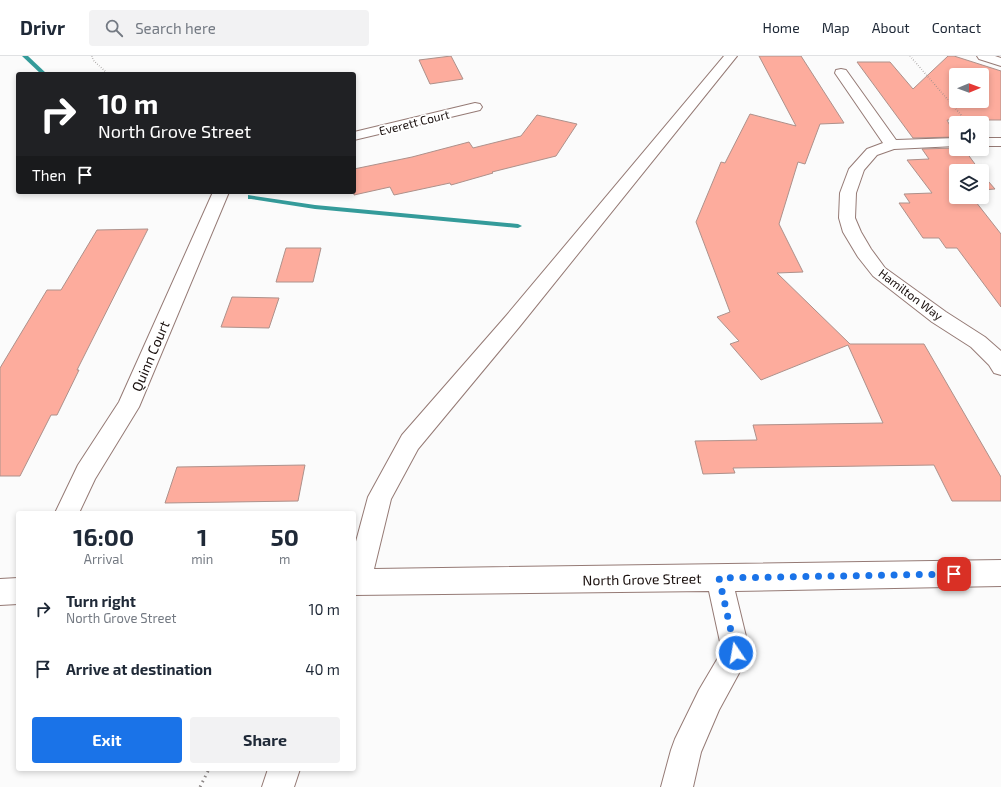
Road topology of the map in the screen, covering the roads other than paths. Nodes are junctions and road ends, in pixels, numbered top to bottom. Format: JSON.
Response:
{"nodes":[{"id":1,"x":731,"y":56,"type":"edge"},
{"id":2,"x":983,"y":56,"type":"edge"},
{"id":3,"x":1001,"y":62,"type":"edge"},
{"id":4,"x":841,"y":73,"type":"dead end"},
{"id":5,"x":475,"y":107,"type":"dead end"},
{"id":6,"x":356,"y":136,"type":"edge"},
{"id":7,"x":949,"y":142,"type":"edge"},
{"id":8,"x":989,"y":142,"type":"edge"},
{"id":9,"x":1001,"y":142,"type":"edge"},
{"id":10,"x":892,"y":145,"type":"junction"},
{"id":11,"x":220,"y":194,"type":"edge"},
{"id":12,"x":1001,"y":366,"type":"edge"},
{"id":13,"x":68,"y":511,"type":"edge"},
{"id":14,"x":1001,"y":573,"type":"edge"},
{"id":15,"x":719,"y":578,"type":"junction"},
{"id":16,"x":356,"y":582,"type":"edge"},
{"id":17,"x":16,"y":591,"type":"edge"},
{"id":18,"x":0,"y":592,"type":"edge"},
{"id":19,"x":283,"y":771,"type":"edge"},
{"id":20,"x":278,"y":787,"type":"edge"},
{"id":21,"x":676,"y":787,"type":"edge"}],
"edges":[{"from":1,"to":16,"type":"street"},
{"from":2,"to":3,"type":"street"},
{"from":4,"to":10,"type":"street"},
{"from":5,"to":6,"type":"street","name":"Everett Court"},
{"from":7,"to":10,"type":"street","name":"Hamilton Way"},
{"from":8,"to":9,"type":"street"},
{"from":10,"to":12,"type":"street","name":"Hamilton Way"},
{"from":11,"to":13,"type":"street","name":"Quinn Court"},
{"from":14,"to":15,"type":"street","name":"North Grove Street"},
{"from":15,"to":16,"type":"street","name":"North Grove Street"},
{"from":15,"to":21,"type":"street"},
{"from":17,"to":18,"type":"street"},
{"from":19,"to":20,"type":"street"}]}
